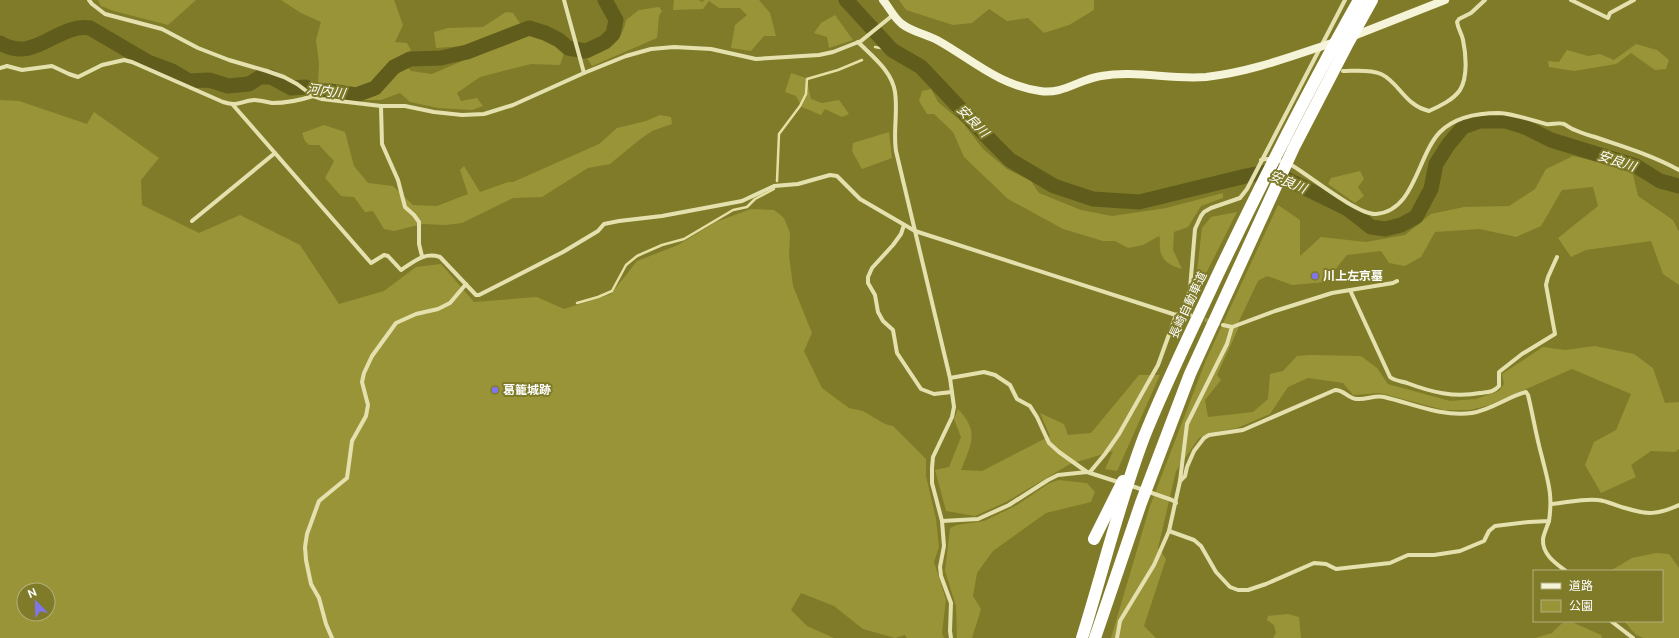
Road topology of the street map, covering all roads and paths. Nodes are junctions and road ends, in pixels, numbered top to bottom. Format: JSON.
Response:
{"nodes":[{"id":1,"x":89,"y":0,"type":"edge"},
{"id":2,"x":564,"y":0,"type":"edge"},
{"id":3,"x":883,"y":0,"type":"edge"},
{"id":4,"x":1345,"y":0,"type":"edge"},
{"id":5,"x":1359,"y":0,"type":"edge"},
{"id":6,"x":1372,"y":0,"type":"edge"},
{"id":7,"x":1445,"y":0,"type":"edge"},
{"id":8,"x":1485,"y":0,"type":"edge"},
{"id":9,"x":1571,"y":0,"type":"edge"},
{"id":10,"x":1634,"y":0,"type":"edge"},
{"id":11,"x":890,"y":18,"type":"junction"},
{"id":12,"x":860,"y":42,"type":"junction"},
{"id":13,"x":1319,"y":47,"type":"junction"},
{"id":14,"x":0,"y":68,"type":"edge"},
{"id":15,"x":1343,"y":71,"type":"dead end"},
{"id":16,"x":584,"y":73,"type":"junction"},
{"id":17,"x":313,"y":96,"type":"junction"},
{"id":18,"x":233,"y":105,"type":"junction"},
{"id":19,"x":381,"y":106,"type":"junction"},
{"id":20,"x":275,"y":153,"type":"junction"},
{"id":21,"x":1261,"y":160,"type":"junction"},
{"id":22,"x":1679,"y":170,"type":"edge"},
{"id":23,"x":192,"y":221,"type":"dead end"},
{"id":24,"x":904,"y":224,"type":"junction"},
{"id":25,"x":915,"y":231,"type":"junction"},
{"id":26,"x":422,"y":256,"type":"junction"},
{"id":27,"x":1557,"y":257,"type":"dead end"},
{"id":28,"x":1397,"y":281,"type":"dead end"},
{"id":29,"x":466,"y":284,"type":"junction"},
{"id":30,"x":1350,"y":290,"type":"junction"},
{"id":31,"x":1182,"y":312,"type":"junction"},
{"id":32,"x":1176,"y":315,"type":"junction"},
{"id":33,"x":1190,"y":315,"type":"dead end"},
{"id":34,"x":1223,"y":325,"type":"tunnel mouth"},
{"id":35,"x":1232,"y":328,"type":"junction"},
{"id":36,"x":950,"y":378,"type":"junction"},
{"id":37,"x":952,"y":392,"type":"junction"},
{"id":38,"x":1144,"y":437,"type":"junction"},
{"id":39,"x":1089,"y":472,"type":"junction"},
{"id":40,"x":1180,"y":481,"type":"junction"},
{"id":41,"x":1174,"y":501,"type":"junction"},
{"id":42,"x":1551,"y":504,"type":"junction"},
{"id":43,"x":1679,"y":505,"type":"edge"},
{"id":44,"x":942,"y":521,"type":"junction"},
{"id":45,"x":1549,"y":521,"type":"junction"},
{"id":46,"x":1169,"y":532,"type":"junction"},
{"id":47,"x":1094,"y":539,"type":"dead end"},
{"id":48,"x":1120,"y":564,"type":"junction"},
{"id":49,"x":1565,"y":570,"type":"edge"},
{"id":50,"x":1612,"y":622,"type":"edge"},
{"id":51,"x":332,"y":638,"type":"edge"},
{"id":52,"x":951,"y":638,"type":"edge"},
{"id":53,"x":1082,"y":638,"type":"edge"},
{"id":54,"x":1096,"y":638,"type":"edge"},
{"id":55,"x":1103,"y":638,"type":"edge"},
{"id":56,"x":1117,"y":638,"type":"edge"},
{"id":57,"x":1633,"y":638,"type":"edge"}],
"edges":[{"from":1,"to":17,"type":"street"},
{"from":2,"to":16,"type":"street"},
{"from":3,"to":11,"type":"street"},
{"from":4,"to":13,"type":"street"},
{"from":5,"to":38,"type":"highway","name":"長崎自動車道"},
{"from":6,"to":48,"type":"highway"},
{"from":7,"to":13,"type":"street"},
{"from":8,"to":15,"type":"street"},
{"from":9,"to":10,"type":"street"},
{"from":11,"to":12,"type":"street"},
{"from":11,"to":13,"type":"street"},
{"from":12,"to":16,"type":"street"},
{"from":12,"to":25,"type":"street"},
{"from":13,"to":21,"type":"street"},
{"from":14,"to":18,"type":"street"},
{"from":16,"to":19,"type":"street"},
{"from":17,"to":18,"type":"street"},
{"from":17,"to":19,"type":"street"},
{"from":18,"to":20,"type":"street"},
{"from":19,"to":26,"type":"street"},
{"from":20,"to":23,"type":"street"},
{"from":20,"to":26,"type":"street"},
{"from":21,"to":22,"type":"street"},
{"from":21,"to":31,"type":"street"},
{"from":24,"to":25,"type":"street"},
{"from":24,"to":29,"type":"street"},
{"from":24,"to":37,"type":"street"},
{"from":25,"to":32,"type":"street"},
{"from":25,"to":36,"type":"street"},
{"from":26,"to":29,"type":"street"},
{"from":27,"to":30,"type":"street"},
{"from":28,"to":30,"type":"street"},
{"from":29,"to":51,"type":"street"},
{"from":30,"to":35,"type":"street"},
{"from":31,"to":32,"type":"street"},
{"from":31,"to":33,"type":"street"},
{"from":32,"to":39,"type":"street"},
{"from":34,"to":35,"type":"street"},
{"from":35,"to":40,"type":"street"},
{"from":36,"to":37,"type":"street"},
{"from":36,"to":39,"type":"street"},
{"from":37,"to":44,"type":"street"},
{"from":38,"to":47,"type":"highway"},
{"from":38,"to":53,"type":"highway","name":"長崎自動車道"},
{"from":39,"to":41,"type":"street"},
{"from":39,"to":44,"type":"street"},
{"from":40,"to":41,"type":"street"},
{"from":40,"to":42,"type":"street"},
{"from":41,"to":46,"type":"street"},
{"from":42,"to":43,"type":"street"},
{"from":42,"to":45,"type":"street"},
{"from":44,"to":52,"type":"street"},
{"from":45,"to":46,"type":"street"},
{"from":45,"to":49,"type":"street"},
{"from":46,"to":56,"type":"street"},
{"from":48,"to":54,"type":"highway"},
{"from":48,"to":55,"type":"highway"},
{"from":50,"to":57,"type":"street"}]}
